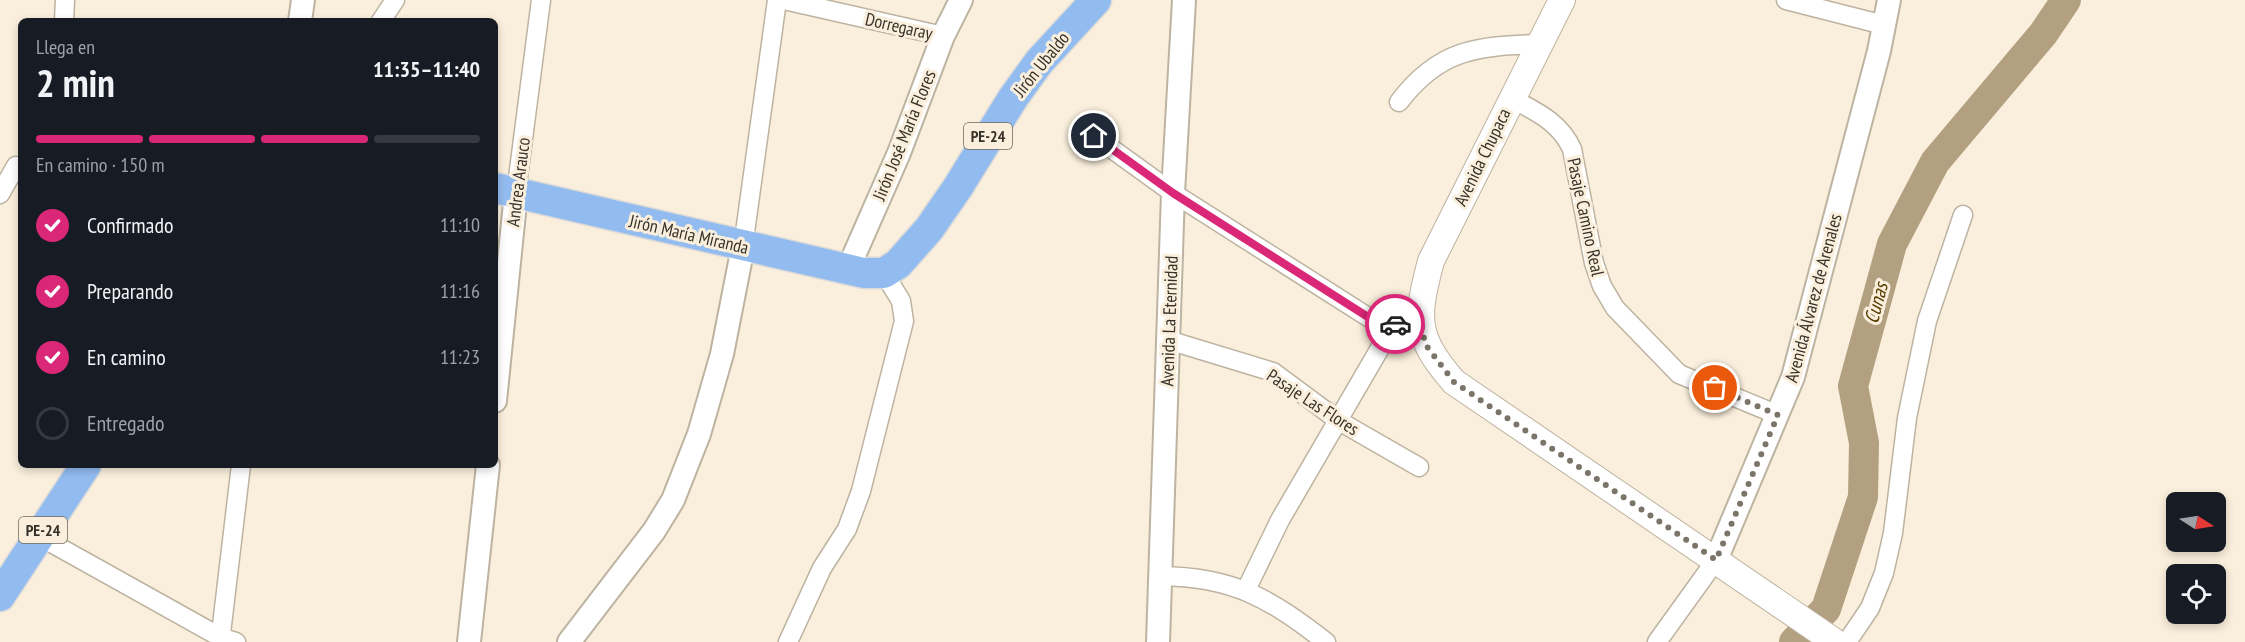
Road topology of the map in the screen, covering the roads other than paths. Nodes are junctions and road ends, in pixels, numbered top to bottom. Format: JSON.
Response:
{"nodes":[{"id":1,"x":66,"y":0,"type":"edge"},
{"id":2,"x":303,"y":0,"type":"edge"},
{"id":3,"x":395,"y":0,"type":"edge"},
{"id":4,"x":541,"y":0,"type":"edge"},
{"id":5,"x":777,"y":0,"type":"edge"},
{"id":6,"x":784,"y":0,"type":"edge"},
{"id":7,"x":961,"y":0,"type":"edge"},
{"id":8,"x":1096,"y":0,"type":"edge"},
{"id":9,"x":1184,"y":0,"type":"edge"},
{"id":10,"x":1562,"y":0,"type":"edge"},
{"id":11,"x":1786,"y":0,"type":"edge"},
{"id":12,"x":1889,"y":0,"type":"edge"},
{"id":13,"x":64,"y":18,"type":"edge"},
{"id":14,"x":300,"y":18,"type":"edge"},
{"id":15,"x":383,"y":18,"type":"edge"},
{"id":16,"x":1884,"y":25,"type":"junction"},
{"id":17,"x":943,"y":36,"type":"junction"},
{"id":18,"x":1539,"y":44,"type":"junction"},
{"id":19,"x":1510,"y":98,"type":"junction"},
{"id":20,"x":1399,"y":102,"type":"dead end"},
{"id":21,"x":1094,"y":136,"type":"dead end"},
{"id":22,"x":12,"y":167,"type":"edge"},
{"id":23,"x":506,"y":190,"type":"edge"},
{"id":24,"x":1173,"y":193,"type":"junction"},
{"id":25,"x":0,"y":194,"type":"edge"},
{"id":26,"x":1963,"y":214,"type":"dead end"},
{"id":27,"x":743,"y":247,"type":"junction"},
{"id":28,"x":848,"y":269,"type":"junction"},
{"id":29,"x":884,"y":273,"type":"junction"},
{"id":30,"x":1421,"y":321,"type":"junction"},
{"id":31,"x":1388,"y":325,"type":"junction"},
{"id":32,"x":1168,"y":340,"type":"junction"},
{"id":33,"x":498,"y":343,"type":"edge"},
{"id":34,"x":1778,"y":415,"type":"junction"},
{"id":35,"x":1339,"y":421,"type":"junction"},
{"id":36,"x":1419,"y":467,"type":"dead end"},
{"id":37,"x":84,"y":468,"type":"edge"},
{"id":38,"x":241,"y":468,"type":"edge"},
{"id":39,"x":488,"y":468,"type":"edge"},
{"id":40,"x":39,"y":536,"type":"junction"},
{"id":41,"x":1716,"y":560,"type":"junction"},
{"id":42,"x":1160,"y":576,"type":"junction"},
{"id":43,"x":4,"y":580,"type":"edge"},
{"id":44,"x":1246,"y":590,"type":"junction"},
{"id":45,"x":225,"y":640,"type":"edge"},
{"id":46,"x":469,"y":642,"type":"edge"},
{"id":47,"x":569,"y":642,"type":"edge"},
{"id":48,"x":788,"y":642,"type":"edge"},
{"id":49,"x":1158,"y":642,"type":"edge"},
{"id":50,"x":1326,"y":642,"type":"edge"},
{"id":51,"x":1658,"y":642,"type":"edge"},
{"id":52,"x":1839,"y":642,"type":"edge"}],
"edges":[{"from":1,"to":13,"type":"street"},
{"from":2,"to":14,"type":"street"},
{"from":3,"to":15,"type":"street"},
{"from":4,"to":23,"type":"street","name":"Andrea Arauco"},
{"from":5,"to":27,"type":"street"},
{"from":6,"to":17,"type":"street","name":"Dorregaray"},
{"from":7,"to":17,"type":"street","name":"Jirón José María Flores"},
{"from":8,"to":29,"type":"highway","name":"Jirón Ubaldo","number":"PE-24"},
{"from":9,"to":24,"type":"street","name":"Avenida La Eternidad"},
{"from":10,"to":18,"type":"main road","name":"Avenida Chupaca"},
{"from":11,"to":16,"type":"street"},
{"from":12,"to":16,"type":"street","name":"Avenida Álvarez de Arenales"},
{"from":16,"to":34,"type":"street","name":"Avenida Álvarez de Arenales"},
{"from":17,"to":28,"type":"street","name":"Jirón José María Flores"},
{"from":18,"to":19,"type":"main road","name":"Avenida Chupaca"},
{"from":18,"to":20,"type":"street"},
{"from":19,"to":30,"type":"main road","name":"Avenida Chupaca"},
{"from":19,"to":34,"type":"street","name":"Pasaje Camino Real"},
{"from":21,"to":24,"type":"street"},
{"from":22,"to":25,"type":"street"},
{"from":23,"to":27,"type":"highway","name":"Jirón María Miranda"},
{"from":23,"to":33,"type":"street","name":"Andrea Arauco"},
{"from":24,"to":31,"type":"street"},
{"from":24,"to":32,"type":"street","name":"Avenida La Eternidad"},
{"from":26,"to":52,"type":"street"},
{"from":27,"to":28,"type":"highway","name":"Jirón María Miranda"},
{"from":27,"to":47,"type":"street"},
{"from":28,"to":29,"type":"highway","name":"Jirón María Miranda"},
{"from":29,"to":48,"type":"street"},
{"from":30,"to":31,"type":"street"},
{"from":30,"to":41,"type":"main road"},
{"from":31,"to":35,"type":"street"},
{"from":32,"to":35,"type":"street","name":"Pasaje Las Flores"},
{"from":32,"to":42,"type":"street","name":"Avenida La Eternidad"},
{"from":34,"to":41,"type":"street","name":"Avenida Álvarez de Arenales"},
{"from":35,"to":36,"type":"street","name":"Pasaje Las Flores"},
{"from":35,"to":44,"type":"street"},
{"from":37,"to":40,"type":"highway","number":"PE-24"},
{"from":38,"to":45,"type":"street"},
{"from":39,"to":46,"type":"street"},
{"from":40,"to":43,"type":"highway","number":"PE-24"},
{"from":40,"to":45,"type":"street"},
{"from":41,"to":51,"type":"street","name":"Avenida Álvarez de Arenales"},
{"from":41,"to":52,"type":"main road"},
{"from":42,"to":44,"type":"street"},
{"from":42,"to":49,"type":"street","name":"Avenida La Eternidad"},
{"from":44,"to":50,"type":"street"}]}
